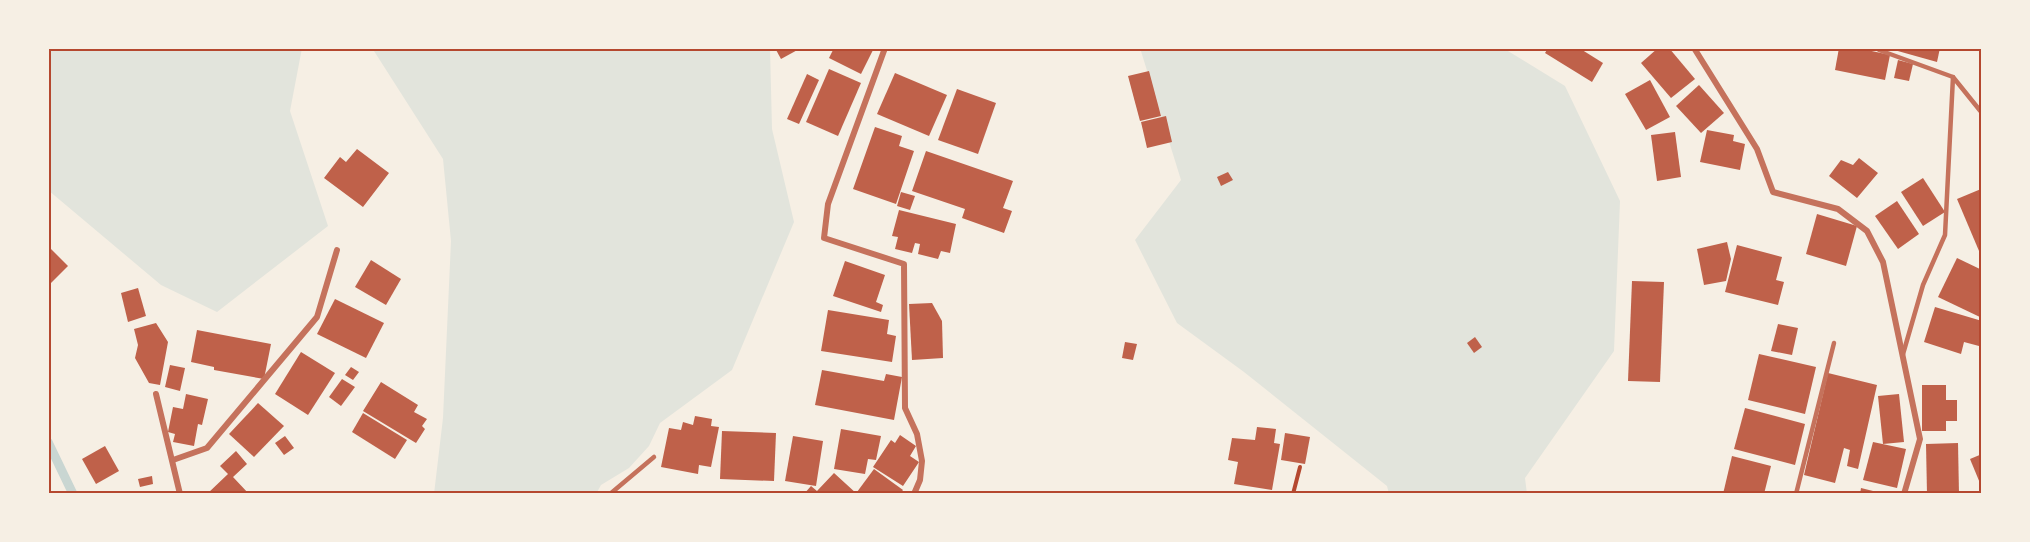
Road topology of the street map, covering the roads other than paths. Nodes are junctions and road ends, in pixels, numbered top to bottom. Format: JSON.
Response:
{"nodes":[{"id":1,"x":885,"y":48,"type":"edge"},
{"id":2,"x":1694,"y":48,"type":"edge"},
{"id":3,"x":1879,"y":50,"type":"dead end"},
{"id":4,"x":1953,"y":77,"type":"junction"},
{"id":5,"x":1982,"y":113,"type":"edge"},
{"id":6,"x":337,"y":250,"type":"dead end"},
{"id":7,"x":1834,"y":344,"type":"dead end"},
{"id":8,"x":1903,"y":354,"type":"junction"},
{"id":9,"x":156,"y":394,"type":"dead end"},
{"id":10,"x":654,"y":458,"type":"dead end"},
{"id":11,"x":172,"y":460,"type":"junction"},
{"id":12,"x":180,"y":494,"type":"edge"},
{"id":13,"x":610,"y":494,"type":"edge"},
{"id":14,"x":914,"y":494,"type":"edge"},
{"id":15,"x":1796,"y":494,"type":"edge"},
{"id":16,"x":1904,"y":494,"type":"edge"}],
"edges":[{"from":1,"to":14,"type":"street"},
{"from":2,"to":8,"type":"street"},
{"from":3,"to":4,"type":"lane"},
{"from":4,"to":5,"type":"lane"},
{"from":4,"to":8,"type":"lane"},
{"from":6,"to":11,"type":"street"},
{"from":7,"to":15,"type":"lane"},
{"from":8,"to":16,"type":"street"},
{"from":9,"to":11,"type":"street"},
{"from":10,"to":13,"type":"lane"},
{"from":11,"to":12,"type":"street"}]}
